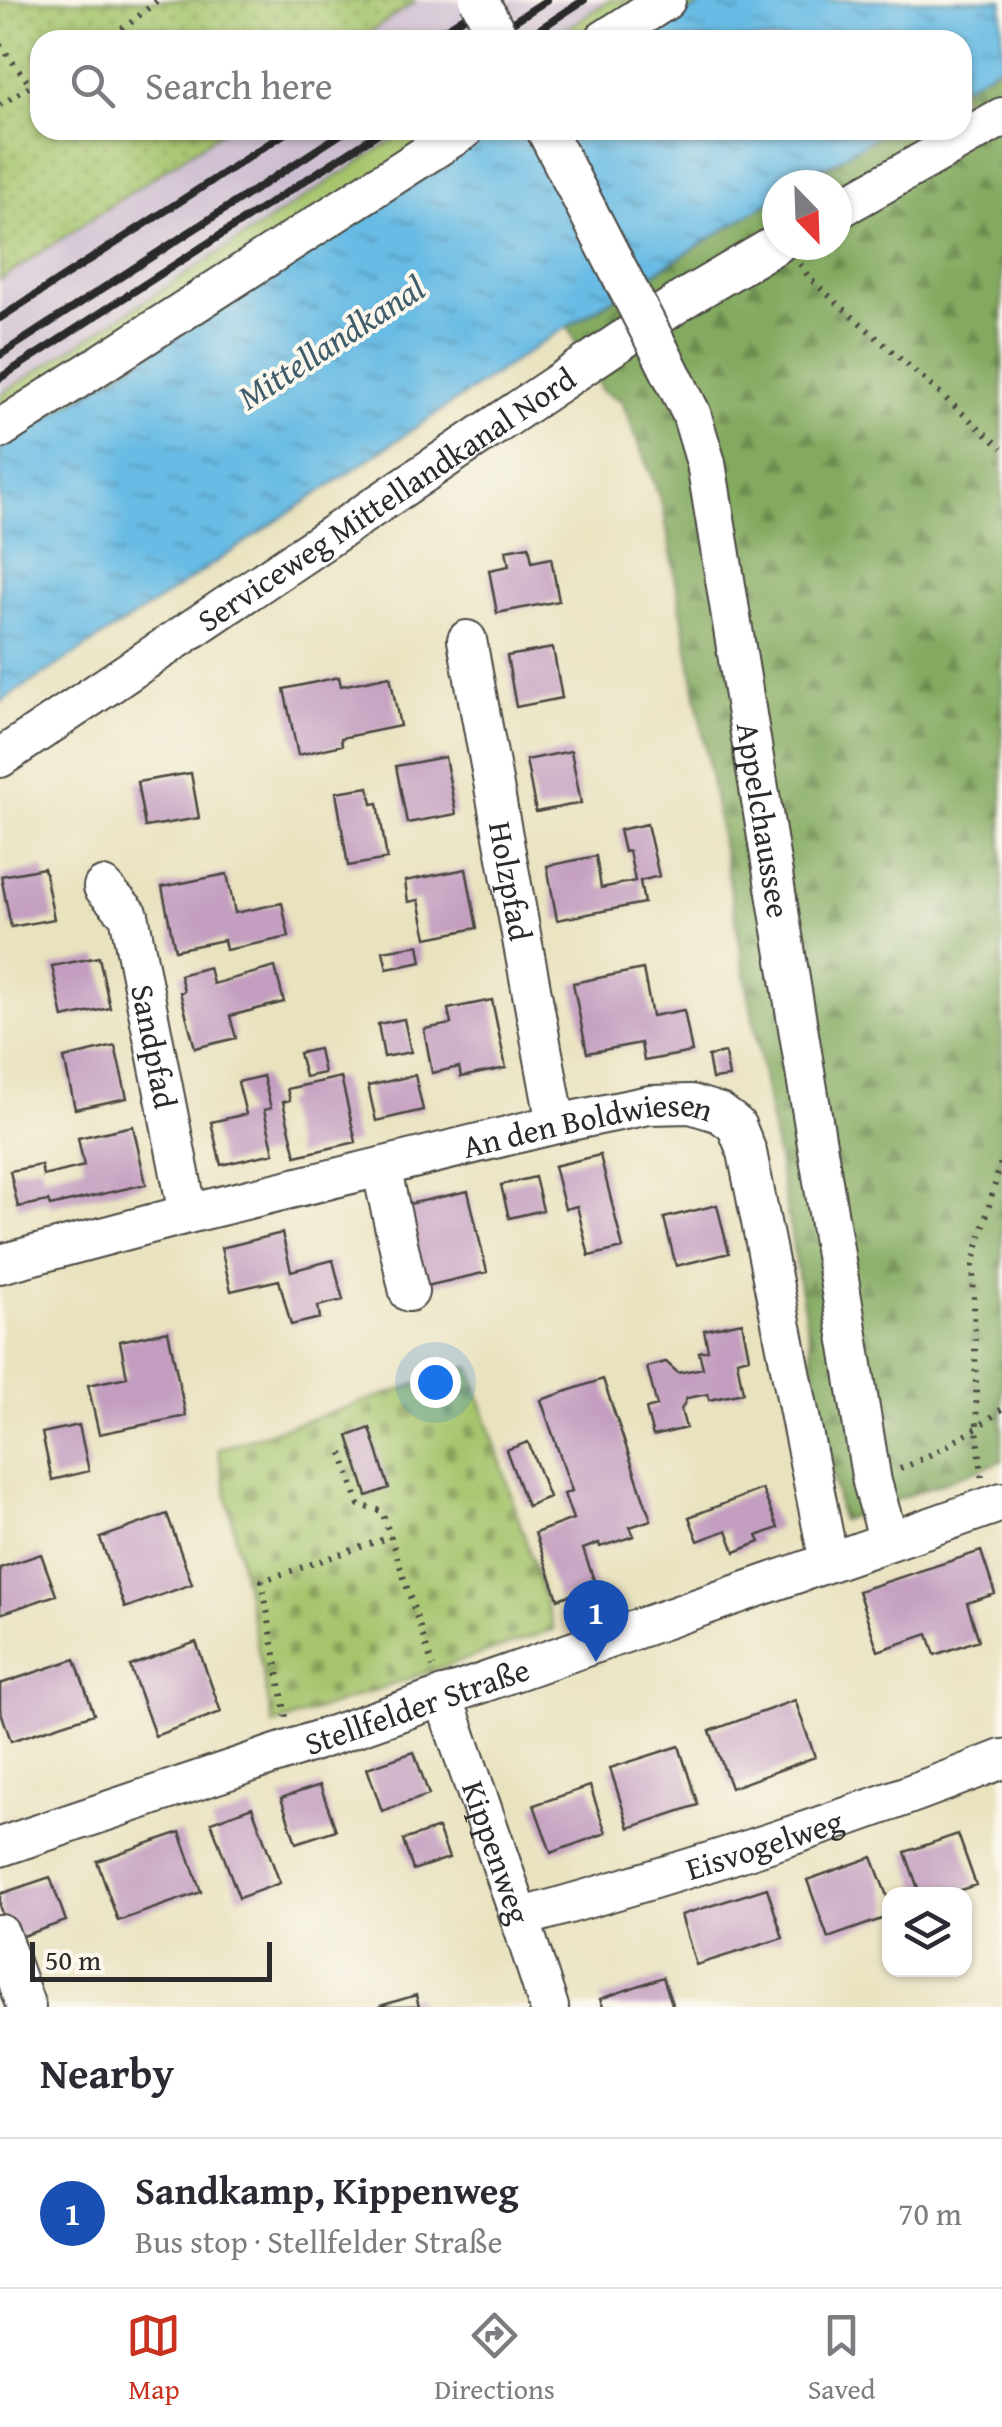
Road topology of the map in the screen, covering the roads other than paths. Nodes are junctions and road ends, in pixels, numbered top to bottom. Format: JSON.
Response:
{"nodes":[{"id":1,"x":479,"y":0,"type":"edge"},
{"id":2,"x":666,"y":0,"type":"edge"},
{"id":3,"x":495,"y":30,"type":"edge"},
{"id":4,"x":620,"y":30,"type":"edge"},
{"id":5,"x":1002,"y":118,"type":"edge"},
{"id":6,"x":972,"y":135,"type":"edge"},
{"id":7,"x":448,"y":140,"type":"edge"},
{"id":8,"x":551,"y":140,"type":"edge"},
{"id":9,"x":963,"y":140,"type":"edge"},
{"id":10,"x":852,"y":202,"type":"edge"},
{"id":11,"x":765,"y":260,"type":"edge"},
{"id":12,"x":0,"y":429,"type":"edge"},
{"id":13,"x":467,"y":640,"type":"dead end"},
{"id":14,"x":0,"y":758,"type":"edge"},
{"id":15,"x":103,"y":887,"type":"dead end"},
{"id":16,"x":556,"y":1124,"type":"junction"},
{"id":17,"x":381,"y":1168,"type":"junction"},
{"id":18,"x":188,"y":1214,"type":"junction"},
{"id":19,"x":0,"y":1264,"type":"edge"},
{"id":20,"x":409,"y":1292,"type":"dead end"},
{"id":21,"x":872,"y":1482,"type":"junction"},
{"id":22,"x":814,"y":1494,"type":"junction"},
{"id":23,"x":994,"y":1505,"type":"edge"},
{"id":24,"x":890,"y":1540,"type":"junction"},
{"id":25,"x":829,"y":1562,"type":"junction"},
{"id":26,"x":442,"y":1696,"type":"junction"},
{"id":27,"x":1002,"y":1759,"type":"edge"},
{"id":28,"x":0,"y":1847,"type":"edge"},
{"id":29,"x":520,"y":1918,"type":"junction"},
{"id":30,"x":0,"y":1934,"type":"edge"},
{"id":31,"x":26,"y":2007,"type":"edge"},
{"id":32,"x":548,"y":2007,"type":"edge"}],
"edges":[{"from":1,"to":3,"type":"street","bridge":true},
{"from":2,"to":4,"type":"street"},
{"from":5,"to":6,"type":"street"},
{"from":7,"to":12,"type":"street"},
{"from":8,"to":21,"type":"street","name":"Appelchaussee","bridge":true},
{"from":9,"to":10,"type":"street"},
{"from":11,"to":14,"type":"street","name":"Serviceweg Mittellandkanal Nord"},
{"from":13,"to":16,"type":"street","name":"Holzpfad"},
{"from":15,"to":18,"type":"street","name":"Sandpfad"},
{"from":16,"to":17,"type":"street","name":"An den Boldwiesen"},
{"from":16,"to":22,"type":"street","name":"An den Boldwiesen"},
{"from":17,"to":18,"type":"street","name":"An den Boldwiesen"},
{"from":17,"to":20,"type":"street"},
{"from":18,"to":19,"type":"street","name":"An den Boldwiesen"},
{"from":21,"to":22,"type":"street"},
{"from":21,"to":24,"type":"street","name":"Appelchaussee"},
{"from":22,"to":25,"type":"street","name":"An den Boldwiesen"},
{"from":23,"to":24,"type":"street","name":"Stellfelder Straße"},
{"from":24,"to":25,"type":"street","name":"Stellfelder Straße"},
{"from":25,"to":26,"type":"street","name":"Stellfelder Straße"},
{"from":26,"to":28,"type":"street","name":"Stellfelder Straße"},
{"from":26,"to":29,"type":"street","name":"Kippenweg"},
{"from":27,"to":29,"type":"street","name":"Eisvogelweg"},
{"from":29,"to":32,"type":"street","name":"Kippenweg"},
{"from":30,"to":31,"type":"street"}]}
